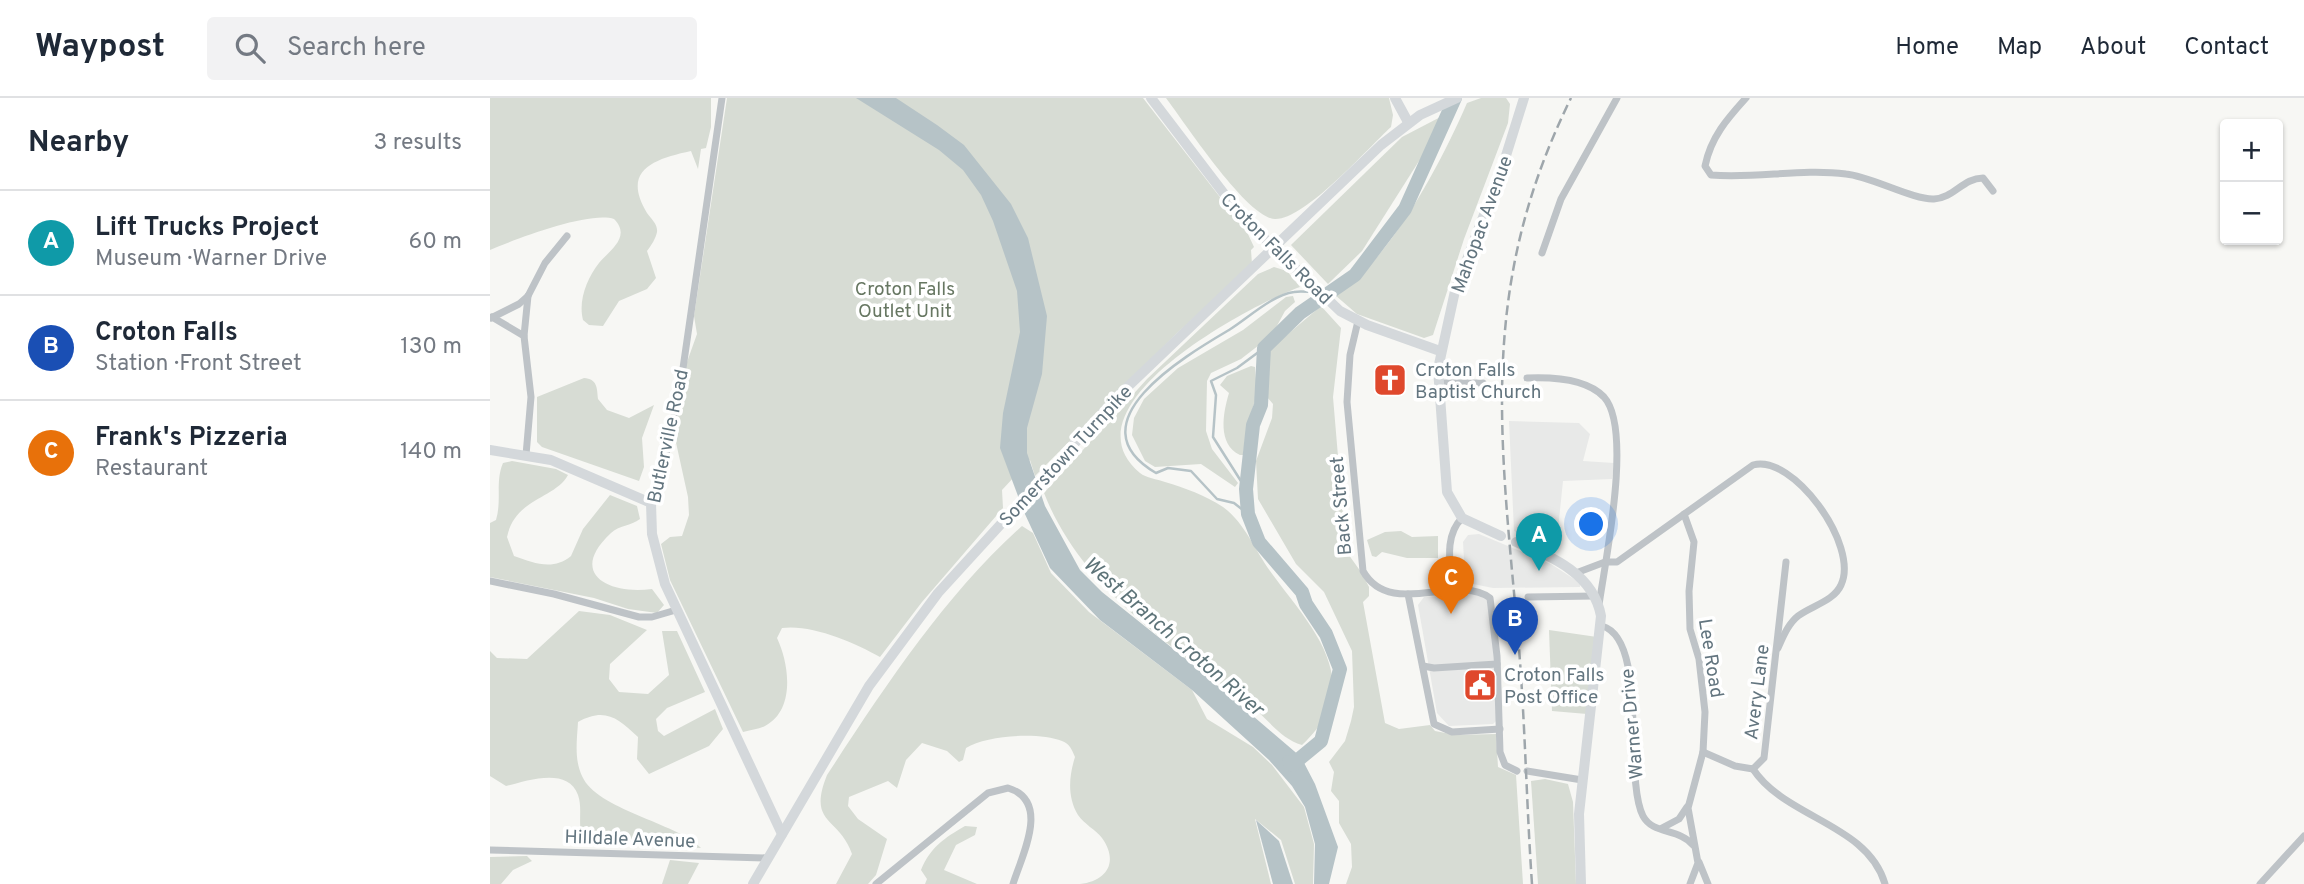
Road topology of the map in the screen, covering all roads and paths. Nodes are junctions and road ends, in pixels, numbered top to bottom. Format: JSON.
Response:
{"nodes":[{"id":1,"x":722,"y":98,"type":"edge"},
{"id":2,"x":1151,"y":98,"type":"edge"},
{"id":3,"x":1395,"y":98,"type":"edge"},
{"id":4,"x":1515,"y":98,"type":"edge"},
{"id":5,"x":1524,"y":98,"type":"edge"},
{"id":6,"x":1617,"y":98,"type":"edge"},
{"id":7,"x":1746,"y":98,"type":"edge"},
{"id":8,"x":1451,"y":100,"type":"edge"},
{"id":9,"x":1518,"y":116,"type":"junction"},
{"id":10,"x":1408,"y":122,"type":"junction"},
{"id":11,"x":1993,"y":191,"type":"dead end"},
{"id":12,"x":567,"y":236,"type":"dead end"},
{"id":13,"x":1273,"y":248,"type":"junction"},
{"id":14,"x":1542,"y":253,"type":"dead end"},
{"id":15,"x":528,"y":296,"type":"junction"},
{"id":16,"x":491,"y":318,"type":"edge"},
{"id":17,"x":1358,"y":321,"type":"junction"},
{"id":18,"x":524,"y":336,"type":"junction"},
{"id":19,"x":1440,"y":351,"type":"junction"},
{"id":20,"x":1527,"y":378,"type":"dead end"},
{"id":21,"x":1438,"y":383,"type":"junction"},
{"id":22,"x":1483,"y":383,"type":"dead end"},
{"id":23,"x":490,"y":450,"type":"edge"},
{"id":24,"x":526,"y":455,"type":"junction"},
{"id":25,"x":651,"y":503,"type":"junction"},
{"id":26,"x":1684,"y":514,"type":"junction"},
{"id":27,"x":1462,"y":518,"type":"junction"},
{"id":28,"x":1501,"y":536,"type":"dead end"},
{"id":29,"x":1516,"y":542,"type":"dead end"},
{"id":30,"x":1605,"y":562,"type":"junction"},
{"id":31,"x":1786,"y":562,"type":"dead end"},
{"id":32,"x":1576,"y":573,"type":"junction"},
{"id":33,"x":490,"y":581,"type":"edge"},
{"id":34,"x":1452,"y":592,"type":"junction"},
{"id":35,"x":1408,"y":594,"type":"junction"},
{"id":36,"x":1528,"y":597,"type":"dead end"},
{"id":37,"x":1597,"y":601,"type":"junction"},
{"id":38,"x":676,"y":610,"type":"junction"},
{"id":39,"x":1601,"y":626,"type":"junction"},
{"id":40,"x":1778,"y":648,"type":"junction"},
{"id":41,"x":1497,"y":664,"type":"junction"},
{"id":42,"x":1423,"y":666,"type":"junction"},
{"id":43,"x":1500,"y":729,"type":"junction"},
{"id":44,"x":1703,"y":752,"type":"junction"},
{"id":45,"x":1753,"y":769,"type":"junction"},
{"id":46,"x":1517,"y":771,"type":"dead end"},
{"id":47,"x":1527,"y":771,"type":"dead end"},
{"id":48,"x":1582,"y":780,"type":"junction"},
{"id":49,"x":1690,"y":800,"type":"junction"},
{"id":50,"x":1657,"y":828,"type":"junction"},
{"id":51,"x":782,"y":834,"type":"junction"},
{"id":52,"x":2304,"y":836,"type":"edge"},
{"id":53,"x":1695,"y":849,"type":"junction"},
{"id":54,"x":490,"y":850,"type":"edge"},
{"id":55,"x":768,"y":858,"type":"junction"},
{"id":56,"x":1698,"y":858,"type":"junction"},
{"id":57,"x":753,"y":884,"type":"edge"},
{"id":58,"x":876,"y":884,"type":"edge"},
{"id":59,"x":1013,"y":884,"type":"edge"},
{"id":60,"x":1581,"y":884,"type":"edge"},
{"id":61,"x":1690,"y":884,"type":"edge"},
{"id":62,"x":1707,"y":884,"type":"edge"},
{"id":63,"x":1885,"y":884,"type":"edge"},
{"id":64,"x":2260,"y":884,"type":"edge"}],
"edges":[{"from":1,"to":25,"type":"street","name":"Butlerville Road"},
{"from":2,"to":13,"type":"street","name":"Croton Falls Road"},
{"from":3,"to":10,"type":"street"},
{"from":4,"to":9,"type":"street"},
{"from":5,"to":9,"type":"street","name":"Mahopac Avenue"},
{"from":6,"to":14,"type":"street"},
{"from":7,"to":11,"type":"street"},
{"from":8,"to":10,"type":"main road","name":"Somerstown Turnpike"},
{"from":9,"to":19,"type":"street","name":"Mahopac Avenue"},
{"from":10,"to":13,"type":"main road","name":"Somerstown Turnpike"},
{"from":12,"to":15,"type":"street"},
{"from":13,"to":17,"type":"street","name":"Croton Falls Road"},
{"from":13,"to":51,"type":"main road","name":"Somerstown Turnpike"},
{"from":15,"to":16,"type":"street"},
{"from":15,"to":18,"type":"street"},
{"from":16,"to":18,"type":"street"},
{"from":17,"to":19,"type":"street","name":"Croton Falls Road"},
{"from":17,"to":35,"type":"street","name":"Back Street"},
{"from":18,"to":24,"type":"street"},
{"from":19,"to":21,"type":"street","name":"Mahopac Avenue"},
{"from":20,"to":30,"type":"street"},
{"from":21,"to":22,"type":"street"},
{"from":21,"to":27,"type":"street","name":"Mahopac Avenue"},
{"from":23,"to":24,"type":"street"},
{"from":24,"to":25,"type":"street"},
{"from":25,"to":38,"type":"street","name":"Butlerville Road"},
{"from":26,"to":30,"type":"street"},
{"from":26,"to":40,"type":"street"},
{"from":26,"to":44,"type":"street","name":"Lee Road"},
{"from":27,"to":28,"type":"street"},
{"from":27,"to":34,"type":"street"},
{"from":29,"to":32,"type":"street"},
{"from":30,"to":32,"type":"street"},
{"from":30,"to":37,"type":"street"},
{"from":31,"to":40,"type":"street","name":"Avery Lane"},
{"from":32,"to":37,"type":"street"},
{"from":33,"to":38,"type":"street"},
{"from":34,"to":35,"type":"street","name":"Back Street"},
{"from":34,"to":41,"type":"street","name":"Back Street"},
{"from":35,"to":42,"type":"street"},
{"from":36,"to":37,"type":"street"},
{"from":37,"to":39,"type":"street"},
{"from":38,"to":51,"type":"street","name":"Butlerville Road"},
{"from":39,"to":48,"type":"street"},
{"from":39,"to":50,"type":"street","name":"Warner Drive"},
{"from":40,"to":45,"type":"street","name":"Avery Lane"},
{"from":41,"to":42,"type":"street"},
{"from":41,"to":43,"type":"street"},
{"from":42,"to":43,"type":"street"},
{"from":43,"to":46,"type":"street"},
{"from":44,"to":45,"type":"street","name":"Avery Lane"},
{"from":44,"to":49,"type":"street","name":"Lee Road"},
{"from":45,"to":63,"type":"street"},
{"from":47,"to":48,"type":"street"},
{"from":48,"to":60,"type":"street"},
{"from":49,"to":50,"type":"street"},
{"from":49,"to":53,"type":"street","name":"Lee Road"},
{"from":50,"to":53,"type":"street"},
{"from":51,"to":55,"type":"main road","name":"Somerstown Turnpike"},
{"from":52,"to":64,"type":"street"},
{"from":53,"to":56,"type":"street","name":"Lee Road"},
{"from":54,"to":55,"type":"street","name":"Hilldale Avenue"},
{"from":55,"to":57,"type":"main road","name":"Somerstown Turnpike"},
{"from":56,"to":61,"type":"street"},
{"from":56,"to":62,"type":"street","name":"Lee Road"},
{"from":58,"to":59,"type":"street"}]}
